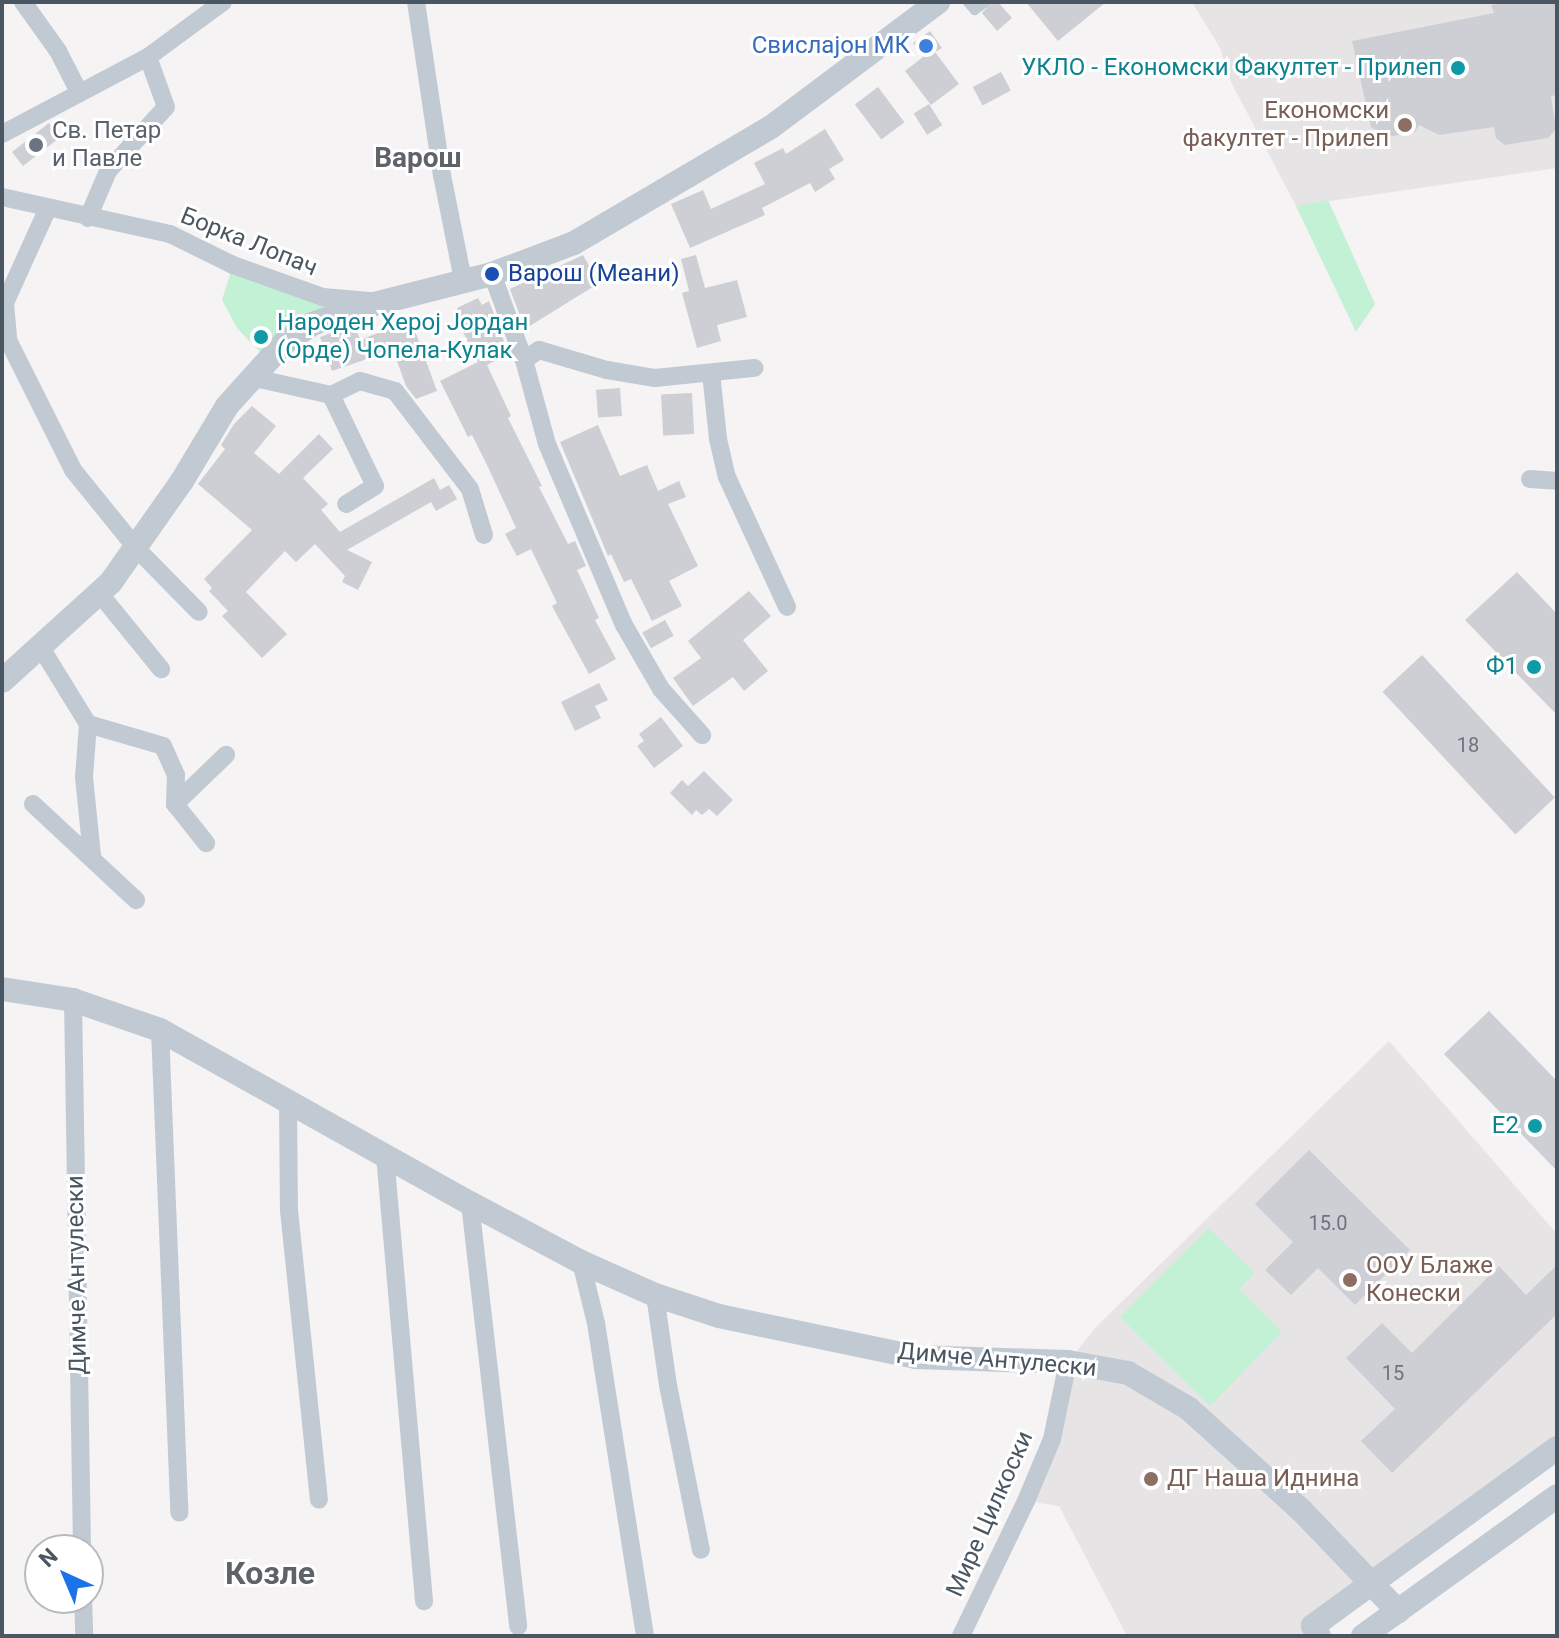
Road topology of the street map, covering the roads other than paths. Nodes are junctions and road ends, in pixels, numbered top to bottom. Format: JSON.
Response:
{"nodes":[{"id":1,"x":23,"y":2,"type":"edge"},
{"id":2,"x":223,"y":2,"type":"edge"},
{"id":3,"x":416,"y":2,"type":"edge"},
{"id":4,"x":967,"y":2,"type":"edge"},
{"id":5,"x":986,"y":2,"type":"edge"},
{"id":6,"x":929,"y":5,"type":"edge"},
{"id":7,"x":148,"y":57,"type":"junction"},
{"id":8,"x":79,"y":92,"type":"junction"},
{"id":9,"x":2,"y":134,"type":"edge"},
{"id":10,"x":2,"y":197,"type":"edge"},
{"id":11,"x":48,"y":208,"type":"junction"},
{"id":12,"x":88,"y":218,"type":"junction"},
{"id":13,"x":492,"y":274,"type":"junction"},
{"id":14,"x":463,"y":280,"type":"junction"},
{"id":15,"x":385,"y":302,"type":"junction"},
{"id":16,"x":524,"y":360,"type":"junction"},
{"id":17,"x":754,"y":368,"type":"dead end"},
{"id":18,"x":21,"y":370,"type":"junction"},
{"id":19,"x":711,"y":373,"type":"junction"},
{"id":20,"x":250,"y":377,"type":"junction"},
{"id":21,"x":2,"y":378,"type":"edge"},
{"id":22,"x":331,"y":395,"type":"junction"},
{"id":23,"x":1530,"y":479,"type":"dead end"},
{"id":24,"x":1557,"y":481,"type":"edge"},
{"id":25,"x":346,"y":504,"type":"dead end"},
{"id":26,"x":484,"y":535,"type":"dead end"},
{"id":27,"x":137,"y":549,"type":"junction"},
{"id":28,"x":100,"y":594,"type":"junction"},
{"id":29,"x":787,"y":607,"type":"dead end"},
{"id":30,"x":199,"y":612,"type":"dead end"},
{"id":31,"x":40,"y":646,"type":"junction"},
{"id":32,"x":161,"y":669,"type":"dead end"},
{"id":33,"x":2,"y":681,"type":"edge"},
{"id":34,"x":88,"y":724,"type":"junction"},
{"id":35,"x":702,"y":735,"type":"dead end"},
{"id":36,"x":226,"y":755,"type":"dead end"},
{"id":37,"x":33,"y":804,"type":"dead end"},
{"id":38,"x":175,"y":804,"type":"junction"},
{"id":39,"x":206,"y":843,"type":"dead end"},
{"id":40,"x":92,"y":856,"type":"junction"},
{"id":41,"x":136,"y":900,"type":"dead end"},
{"id":42,"x":2,"y":989,"type":"edge"},
{"id":43,"x":73,"y":1000,"type":"junction"},
{"id":44,"x":160,"y":1030,"type":"junction"},
{"id":45,"x":288,"y":1101,"type":"junction"},
{"id":46,"x":385,"y":1155,"type":"junction"},
{"id":47,"x":470,"y":1203,"type":"junction"},
{"id":48,"x":581,"y":1262,"type":"junction"},
{"id":49,"x":655,"y":1295,"type":"junction"},
{"id":50,"x":1068,"y":1362,"type":"junction"},
{"id":51,"x":1557,"y":1448,"type":"edge"},
{"id":52,"x":1557,"y":1496,"type":"edge"},
{"id":53,"x":319,"y":1499,"type":"dead end"},
{"id":54,"x":179,"y":1513,"type":"dead end"},
{"id":55,"x":82,"y":1534,"type":"edge"},
{"id":56,"x":701,"y":1550,"type":"dead end"},
{"id":57,"x":1373,"y":1581,"type":"junction"},
{"id":58,"x":424,"y":1601,"type":"dead end"},
{"id":59,"x":1398,"y":1611,"type":"junction"},
{"id":60,"x":83,"y":1614,"type":"edge"},
{"id":61,"x":518,"y":1626,"type":"dead end"},
{"id":62,"x":84,"y":1636,"type":"edge"},
{"id":63,"x":645,"y":1636,"type":"edge"},
{"id":64,"x":961,"y":1636,"type":"edge"},
{"id":65,"x":1319,"y":1636,"type":"edge"},
{"id":66,"x":1363,"y":1636,"type":"edge"}],
"edges":[{"from":1,"to":8,"type":"street"},
{"from":2,"to":7,"type":"street"},
{"from":3,"to":14,"type":"street"},
{"from":4,"to":5,"type":"lane"},
{"from":6,"to":13,"type":"street"},
{"from":7,"to":8,"type":"street"},
{"from":7,"to":12,"type":"street"},
{"from":8,"to":9,"type":"street"},
{"from":10,"to":11,"type":"street","name":"Борка Лопач"},
{"from":11,"to":12,"type":"street","name":"Борка Лопач"},
{"from":11,"to":18,"type":"street"},
{"from":12,"to":15,"type":"street","name":"Борка Лопач"},
{"from":13,"to":14,"type":"street"},
{"from":13,"to":16,"type":"street"},
{"from":14,"to":15,"type":"street"},
{"from":15,"to":20,"type":"street"},
{"from":16,"to":19,"type":"street"},
{"from":16,"to":35,"type":"street"},
{"from":17,"to":19,"type":"street"},
{"from":18,"to":21,"type":"street"},
{"from":18,"to":27,"type":"street"},
{"from":19,"to":29,"type":"street"},
{"from":20,"to":22,"type":"street"},
{"from":20,"to":27,"type":"street"},
{"from":22,"to":25,"type":"street"},
{"from":22,"to":26,"type":"street"},
{"from":23,"to":24,"type":"street"},
{"from":27,"to":28,"type":"street"},
{"from":27,"to":30,"type":"street"},
{"from":28,"to":31,"type":"street"},
{"from":28,"to":32,"type":"street"},
{"from":31,"to":33,"type":"street"},
{"from":31,"to":34,"type":"street"},
{"from":34,"to":38,"type":"street"},
{"from":34,"to":40,"type":"street"},
{"from":36,"to":38,"type":"street"},
{"from":37,"to":40,"type":"street"},
{"from":38,"to":39,"type":"street"},
{"from":40,"to":41,"type":"street"},
{"from":42,"to":43,"type":"street","name":"Димче Антулески"},
{"from":43,"to":44,"type":"street","name":"Димче Антулески"},
{"from":43,"to":55,"type":"street","name":"Димче Антулески"},
{"from":44,"to":45,"type":"street","name":"Димче Антулески"},
{"from":44,"to":54,"type":"street"},
{"from":45,"to":46,"type":"street","name":"Димче Антулески"},
{"from":45,"to":53,"type":"street"},
{"from":46,"to":47,"type":"street","name":"Димче Антулески"},
{"from":46,"to":58,"type":"street"},
{"from":47,"to":48,"type":"street","name":"Димче Антулески"},
{"from":47,"to":61,"type":"street"},
{"from":48,"to":49,"type":"street","name":"Димче Антулески"},
{"from":48,"to":63,"type":"street"},
{"from":49,"to":50,"type":"street","name":"Димче Антулески"},
{"from":49,"to":56,"type":"street"},
{"from":50,"to":57,"type":"street","name":"Димче Антулески"},
{"from":50,"to":64,"type":"street","name":"Мире Цилкоски"},
{"from":51,"to":57,"type":"street"},
{"from":52,"to":59,"type":"street"},
{"from":57,"to":59,"type":"street","name":"Димче Антулески"},
{"from":57,"to":65,"type":"street"},
{"from":59,"to":66,"type":"street"},
{"from":60,"to":62,"type":"street"}]}
